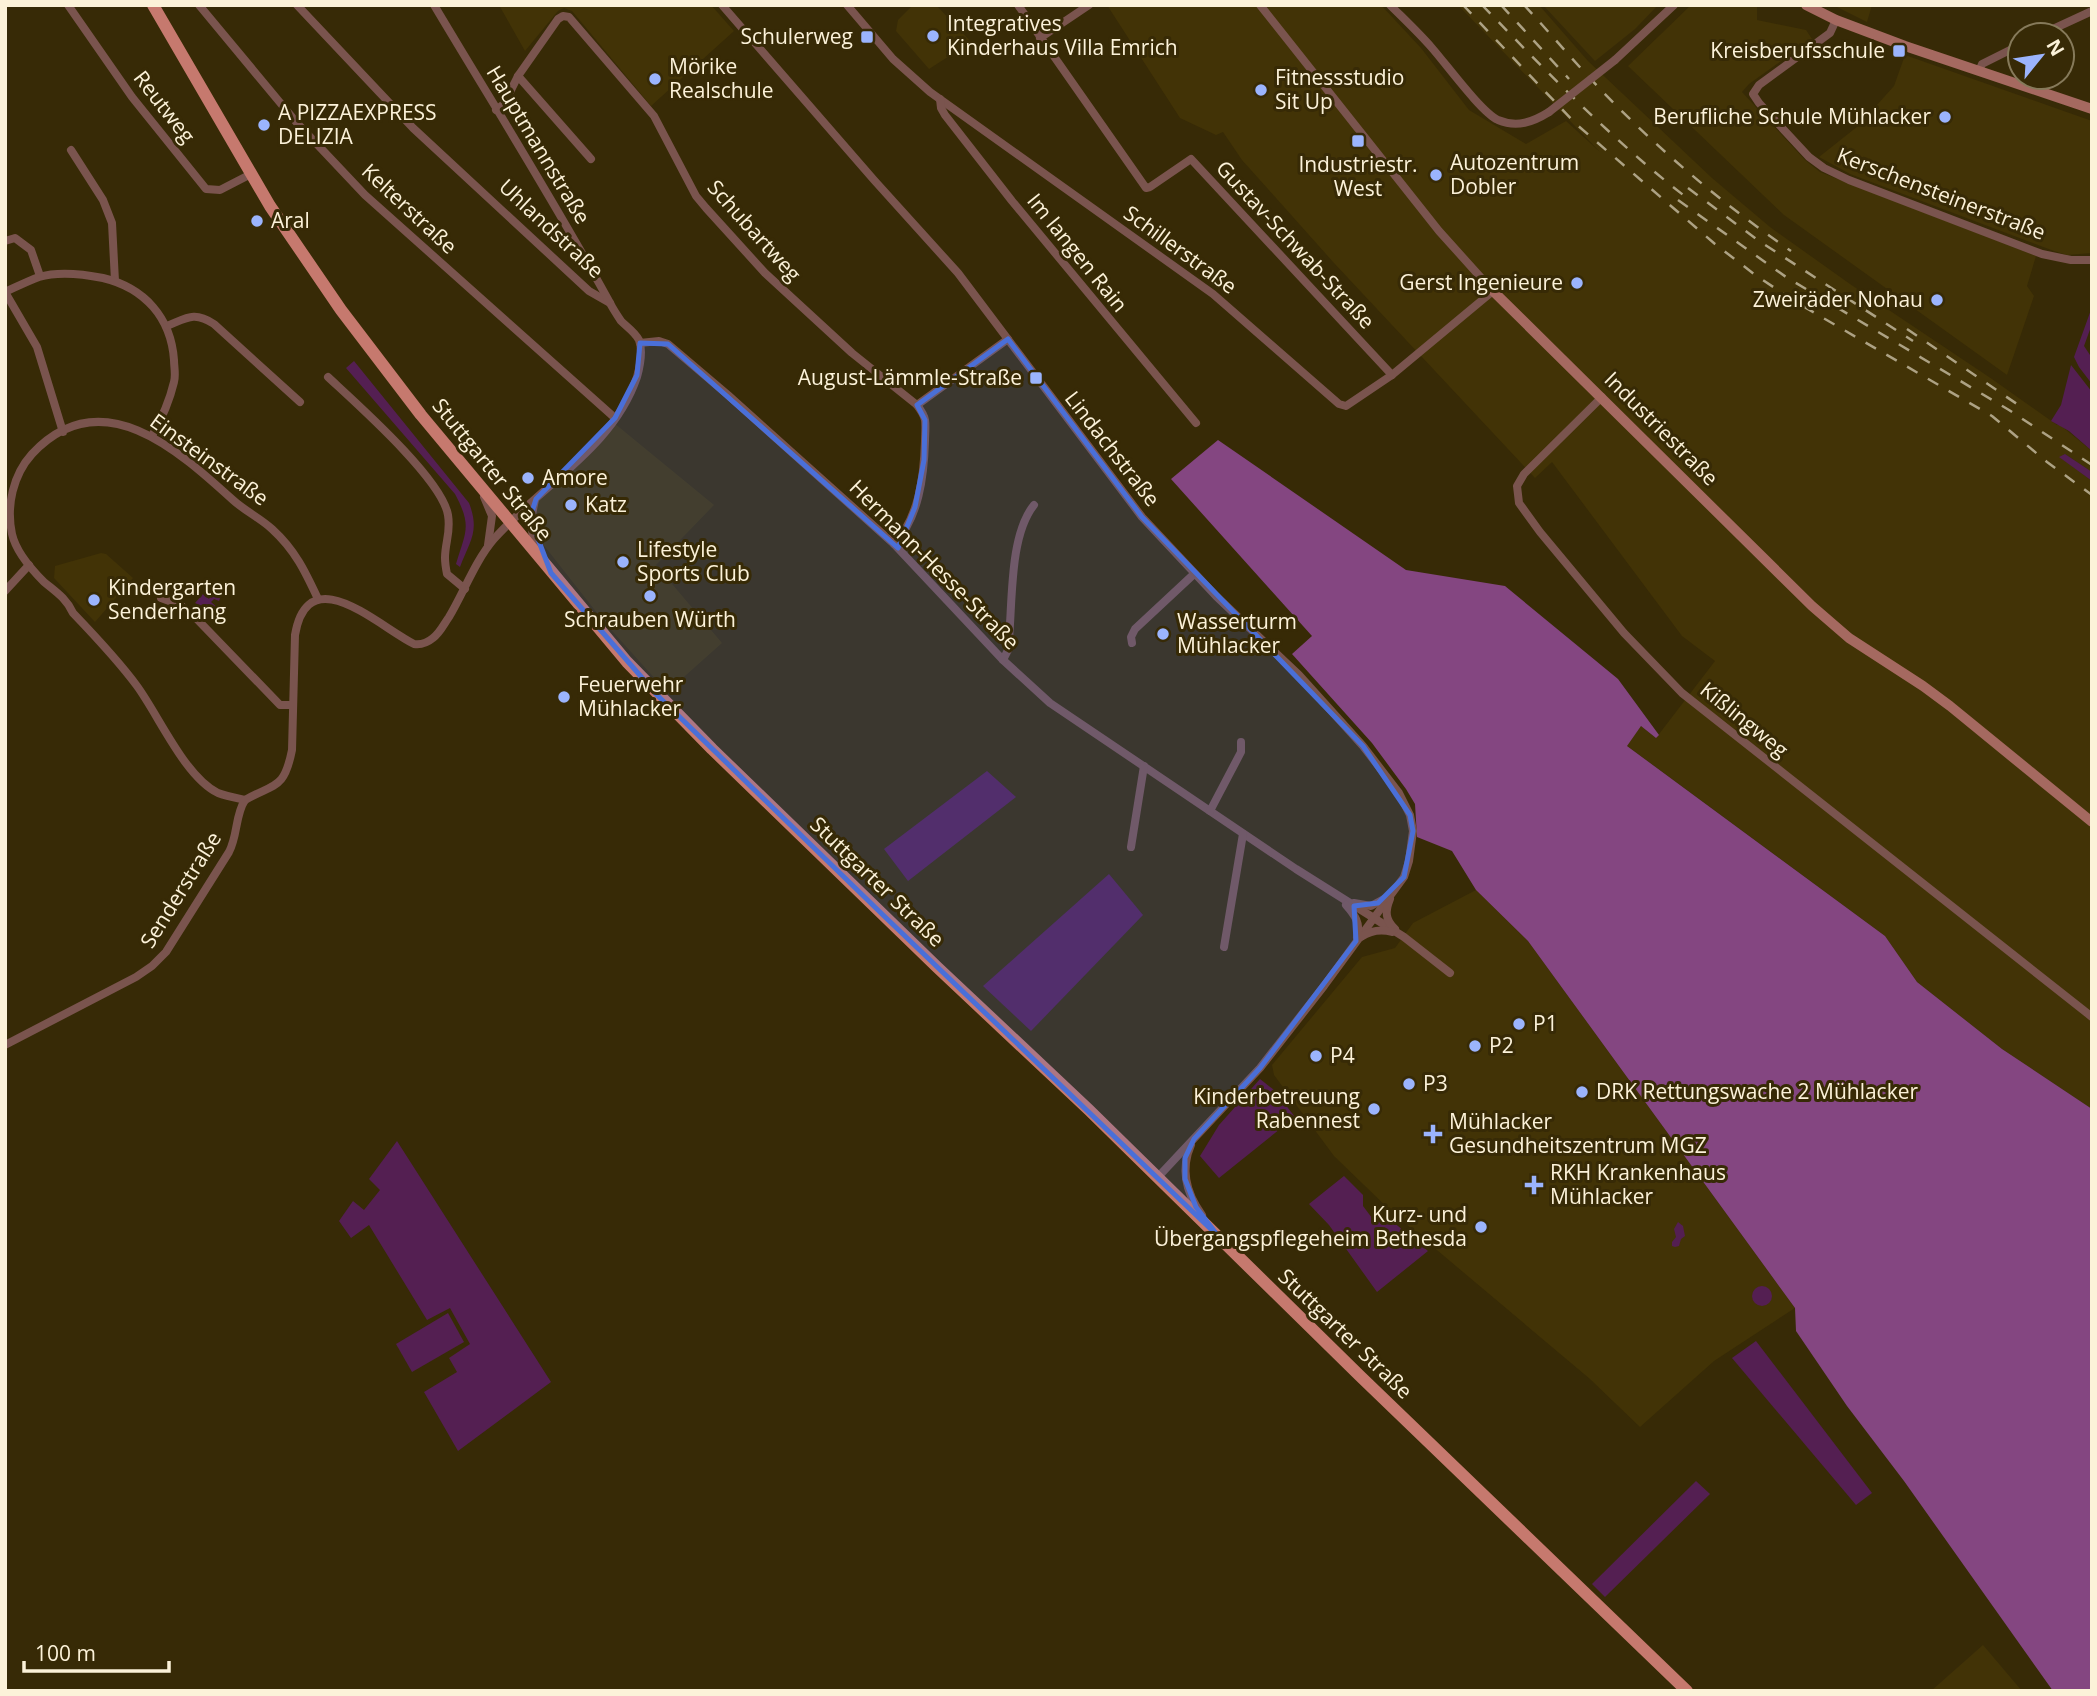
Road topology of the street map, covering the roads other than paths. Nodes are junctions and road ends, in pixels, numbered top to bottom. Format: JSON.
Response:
{"nodes":[{"id":1,"x":68,"y":5,"type":"edge"},
{"id":2,"x":153,"y":5,"type":"edge"},
{"id":3,"x":199,"y":5,"type":"edge"},
{"id":4,"x":297,"y":5,"type":"edge"},
{"id":5,"x":433,"y":5,"type":"edge"},
{"id":6,"x":722,"y":5,"type":"edge"},
{"id":7,"x":847,"y":5,"type":"edge"},
{"id":8,"x":1018,"y":5,"type":"edge"},
{"id":9,"x":1089,"y":5,"type":"edge"},
{"id":10,"x":1260,"y":5,"type":"edge"},
{"id":11,"x":1390,"y":5,"type":"edge"},
{"id":12,"x":1674,"y":5,"type":"edge"},
{"id":13,"x":1806,"y":5,"type":"edge"},
{"id":14,"x":2092,"y":11,"type":"edge"},
{"id":15,"x":1836,"y":20,"type":"junction"},
{"id":16,"x":2070,"y":21,"type":"edge"},
{"id":17,"x":1040,"y":38,"type":"junction"},
{"id":18,"x":2006,"y":52,"type":"edge"},
{"id":19,"x":1979,"y":71,"type":"junction"},
{"id":20,"x":518,"y":76,"type":"junction"},
{"id":21,"x":940,"y":99,"type":"junction"},
{"id":22,"x":2092,"y":109,"type":"edge"},
{"id":23,"x":496,"y":110,"type":"junction"},
{"id":24,"x":71,"y":150,"type":"dead end"},
{"id":25,"x":591,"y":159,"type":"dead end"},
{"id":26,"x":251,"y":174,"type":"junction"},
{"id":27,"x":5,"y":241,"type":"edge"},
{"id":28,"x":2092,"y":260,"type":"edge"},
{"id":29,"x":40,"y":276,"type":"junction"},
{"id":30,"x":115,"y":281,"type":"junction"},
{"id":31,"x":1493,"y":291,"type":"junction"},
{"id":32,"x":5,"y":292,"type":"edge"},
{"id":33,"x":610,"y":303,"type":"junction"},
{"id":34,"x":167,"y":326,"type":"junction"},
{"id":35,"x":1008,"y":340,"type":"junction"},
{"id":36,"x":640,"y":342,"type":"junction"},
{"id":37,"x":1392,"y":375,"type":"junction"},
{"id":38,"x":328,"y":377,"type":"dead end"},
{"id":39,"x":1602,"y":397,"type":"junction"},
{"id":40,"x":300,"y":402,"type":"dead end"},
{"id":41,"x":917,"y":405,"type":"junction"},
{"id":42,"x":615,"y":418,"type":"junction"},
{"id":43,"x":1196,"y":423,"type":"dead end"},
{"id":44,"x":63,"y":432,"type":"junction"},
{"id":45,"x":152,"y":436,"type":"junction"},
{"id":46,"x":476,"y":481,"type":"junction"},
{"id":47,"x":8,"y":491,"type":"edge"},
{"id":48,"x":536,"y":499,"type":"junction"},
{"id":49,"x":1034,"y":505,"type":"dead end"},
{"id":50,"x":510,"y":522,"type":"junction"},
{"id":51,"x":894,"y":544,"type":"junction"},
{"id":52,"x":488,"y":548,"type":"junction"},
{"id":53,"x":29,"y":565,"type":"junction"},
{"id":54,"x":551,"y":573,"type":"junction"},
{"id":55,"x":1194,"y":574,"type":"junction"},
{"id":56,"x":465,"y":589,"type":"junction"},
{"id":57,"x":5,"y":591,"type":"edge"},
{"id":58,"x":162,"y":598,"type":"dead end"},
{"id":59,"x":318,"y":599,"type":"junction"},
{"id":60,"x":1132,"y":643,"type":"dead end"},
{"id":61,"x":1003,"y":660,"type":"junction"},
{"id":62,"x":292,"y":705,"type":"junction"},
{"id":63,"x":1241,"y":742,"type":"dead end"},
{"id":64,"x":1144,"y":766,"type":"junction"},
{"id":65,"x":245,"y":800,"type":"junction"},
{"id":66,"x":1210,"y":811,"type":"junction"},
{"id":67,"x":2092,"y":822,"type":"edge"},
{"id":68,"x":1243,"y":834,"type":"junction"},
{"id":69,"x":1131,"y":847,"type":"dead end"},
{"id":70,"x":1394,"y":890,"type":"junction"},
{"id":71,"x":1337,"y":896,"type":"junction"},
{"id":72,"x":1373,"y":919,"type":"junction"},
{"id":73,"x":1404,"y":937,"type":"junction"},
{"id":74,"x":1356,"y":941,"type":"junction"},
{"id":75,"x":1224,"y":947,"type":"dead end"},
{"id":76,"x":1450,"y":973,"type":"dead end"},
{"id":77,"x":2092,"y":1017,"type":"edge"},
{"id":78,"x":5,"y":1045,"type":"edge"},
{"id":79,"x":1194,"y":1139,"type":"junction"},
{"id":80,"x":1158,"y":1177,"type":"junction"},
{"id":81,"x":1218,"y":1236,"type":"junction"},
{"id":82,"x":1686,"y":1691,"type":"edge"}],
"edges":[{"from":1,"to":26,"type":"street","name":"Reutweg"},
{"from":2,"to":26,"type":"main road","name":"Stuttgarter Straße"},
{"from":3,"to":42,"type":"street","name":"Kelterstraße"},
{"from":4,"to":33,"type":"street","name":"Uhlandstraße"},
{"from":5,"to":23,"type":"street","name":"Hauptmannstraße"},
{"from":6,"to":35,"type":"street","name":"Lindachstraße"},
{"from":7,"to":21,"type":"street","name":"Schillerstraße"},
{"from":8,"to":17,"type":"street"},
{"from":9,"to":17,"type":"street"},
{"from":10,"to":31,"type":"street","name":"Industriestraße"},
{"from":11,"to":12,"type":"street","bridge":true},
{"from":13,"to":15,"type":"street"},
{"from":14,"to":16,"type":"street"},
{"from":15,"to":19,"type":"street"},
{"from":15,"to":28,"type":"street","name":"Kerschensteinerstraße"},
{"from":17,"to":37,"type":"street","name":"Gustav-Schwab-Straße"},
{"from":18,"to":19,"type":"street"},
{"from":19,"to":22,"type":"street"},
{"from":20,"to":23,"type":"street","name":"Schubartweg"},
{"from":20,"to":25,"type":"street"},
{"from":20,"to":41,"type":"street","name":"Schubartweg"},
{"from":21,"to":37,"type":"street","name":"Schillerstraße"},
{"from":21,"to":43,"type":"street","name":"Im langen Rain"},
{"from":23,"to":33,"type":"street","name":"Hauptmannstraße"},
{"from":24,"to":30,"type":"street"},
{"from":26,"to":46,"type":"main road","name":"Stuttgarter Straße"},
{"from":27,"to":29,"type":"street"},
{"from":29,"to":30,"type":"street"},
{"from":29,"to":32,"type":"street"},
{"from":30,"to":34,"type":"street"},
{"from":31,"to":37,"type":"street","name":"Schillerstraße"},
{"from":31,"to":39,"type":"street","name":"Industriestraße"},
{"from":32,"to":44,"type":"street"},
{"from":33,"to":36,"type":"street","name":"Uhlandstraße"},
{"from":34,"to":40,"type":"street"},
{"from":34,"to":45,"type":"street"},
{"from":35,"to":41,"type":"street"},
{"from":35,"to":55,"type":"street","name":"Lindachstraße"},
{"from":36,"to":42,"type":"street"},
{"from":36,"to":51,"type":"street","name":"Hermann-Hesse-Straße"},
{"from":38,"to":56,"type":"street"},
{"from":39,"to":67,"type":"street","name":"Industriestraße"},
{"from":39,"to":77,"type":"street","name":"Kißlingweg"},
{"from":41,"to":51,"type":"street"},
{"from":42,"to":48,"type":"street"},
{"from":44,"to":45,"type":"street","name":"Einsteinstraße"},
{"from":44,"to":47,"type":"street","name":"Einsteinstraße"},
{"from":45,"to":59,"type":"street","name":"Einsteinstraße"},
{"from":46,"to":50,"type":"main road","name":"Stuttgarter Straße"},
{"from":46,"to":52,"type":"street"},
{"from":47,"to":53,"type":"street","name":"Einsteinstraße"},
{"from":48,"to":50,"type":"street"},
{"from":48,"to":54,"type":"street"},
{"from":49,"to":61,"type":"street"},
{"from":50,"to":52,"type":"street"},
{"from":50,"to":54,"type":"main road","name":"Stuttgarter Straße"},
{"from":51,"to":61,"type":"street","name":"Hermann-Hesse-Straße"},
{"from":52,"to":56,"type":"street"},
{"from":53,"to":57,"type":"street"},
{"from":53,"to":65,"type":"street","name":"Einsteinstraße"},
{"from":54,"to":80,"type":"main road","name":"Stuttgarter Straße"},
{"from":55,"to":60,"type":"street"},
{"from":55,"to":70,"type":"street","name":"Lindachstraße"},
{"from":56,"to":59,"type":"street"},
{"from":58,"to":62,"type":"street"},
{"from":59,"to":62,"type":"street"},
{"from":61,"to":64,"type":"street","name":"Hermann-Hesse-Straße"},
{"from":62,"to":65,"type":"street"},
{"from":63,"to":66,"type":"street"},
{"from":64,"to":66,"type":"street","name":"Hermann-Hesse-Straße"},
{"from":64,"to":69,"type":"street"},
{"from":65,"to":78,"type":"street","name":"Senderstraße"},
{"from":66,"to":68,"type":"street","name":"Hermann-Hesse-Straße"},
{"from":68,"to":71,"type":"street","name":"Hermann-Hesse-Straße"},
{"from":68,"to":75,"type":"street"},
{"from":70,"to":71,"type":"street"},
{"from":70,"to":72,"type":"street","name":"Lindachstraße"},
{"from":70,"to":73,"type":"street"},
{"from":71,"to":72,"type":"street","name":"Hermann-Hesse-Straße"},
{"from":71,"to":74,"type":"street","name":"Hermann-Hesse-Straße"},
{"from":72,"to":73,"type":"street","name":"Hermann-Hesse-Straße"},
{"from":72,"to":74,"type":"street"},
{"from":73,"to":74,"type":"street","name":"Hermann-Hesse-Straße"},
{"from":73,"to":76,"type":"street","name":"Hermann-Hesse-Straße"},
{"from":74,"to":79,"type":"street"},
{"from":79,"to":80,"type":"street"},
{"from":79,"to":81,"type":"street"},
{"from":80,"to":81,"type":"main road","name":"Stuttgarter Straße"},
{"from":81,"to":82,"type":"main road","name":"Stuttgarter Straße"}]}
